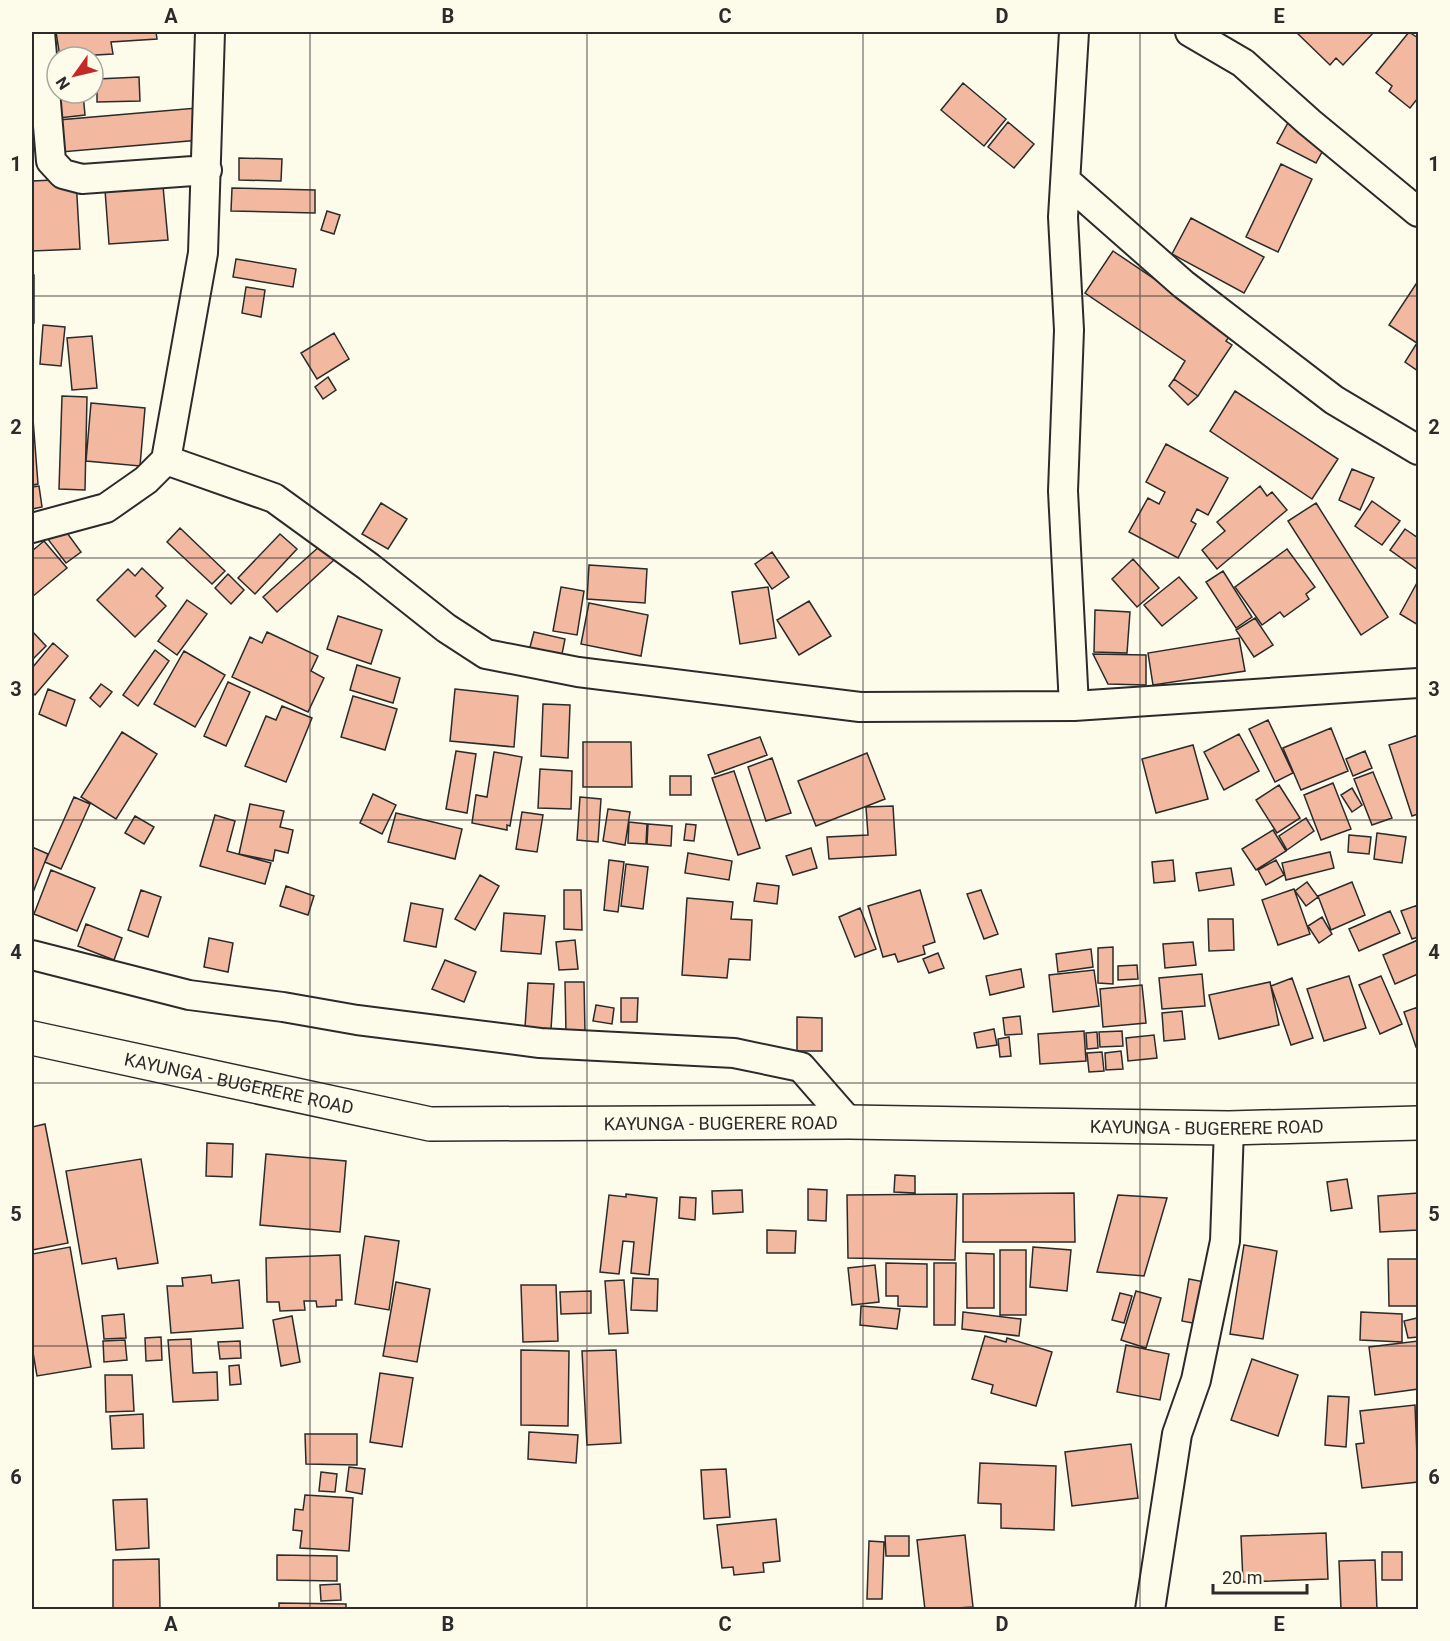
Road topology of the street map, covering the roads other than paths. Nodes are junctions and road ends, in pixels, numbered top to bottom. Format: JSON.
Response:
{"nodes":[{"id":1,"x":40,"y":32,"type":"edge"},
{"id":2,"x":210,"y":32,"type":"edge"},
{"id":3,"x":1074,"y":32,"type":"edge"},
{"id":4,"x":1190,"y":32,"type":"edge"},
{"id":5,"x":207,"y":170,"type":"junction"},
{"id":6,"x":1066,"y":181,"type":"junction"},
{"id":7,"x":1419,"y":212,"type":"edge"},
{"id":8,"x":1419,"y":450,"type":"edge"},
{"id":9,"x":166,"y":460,"type":"junction"},
{"id":10,"x":32,"y":528,"type":"edge"},
{"id":11,"x":1419,"y":683,"type":"edge"},
{"id":12,"x":1074,"y":706,"type":"junction"},
{"id":13,"x":32,"y":955,"type":"edge"},
{"id":14,"x":32,"y":1038,"type":"edge"},
{"id":15,"x":849,"y":1122,"type":"junction"},
{"id":16,"x":1419,"y":1123,"type":"edge"},
{"id":17,"x":1229,"y":1128,"type":"junction"},
{"id":18,"x":1150,"y":1610,"type":"edge"}],
"edges":[{"from":1,"to":5,"type":"street"},
{"from":2,"to":5,"type":"street"},
{"from":3,"to":6,"type":"street"},
{"from":4,"to":7,"type":"street"},
{"from":5,"to":9,"type":"street"},
{"from":6,"to":8,"type":"street"},
{"from":6,"to":12,"type":"street"},
{"from":9,"to":10,"type":"street"},
{"from":9,"to":12,"type":"street"},
{"from":11,"to":12,"type":"street"},
{"from":13,"to":15,"type":"street"},
{"from":14,"to":15,"type":"main road","name":"KAYUNGA - BUGERERE ROAD"},
{"from":15,"to":17,"type":"main road","name":"KAYUNGA - BUGERERE ROAD"},
{"from":16,"to":17,"type":"main road","name":"KAYUNGA - BUGERERE ROAD"},
{"from":17,"to":18,"type":"street"}]}
